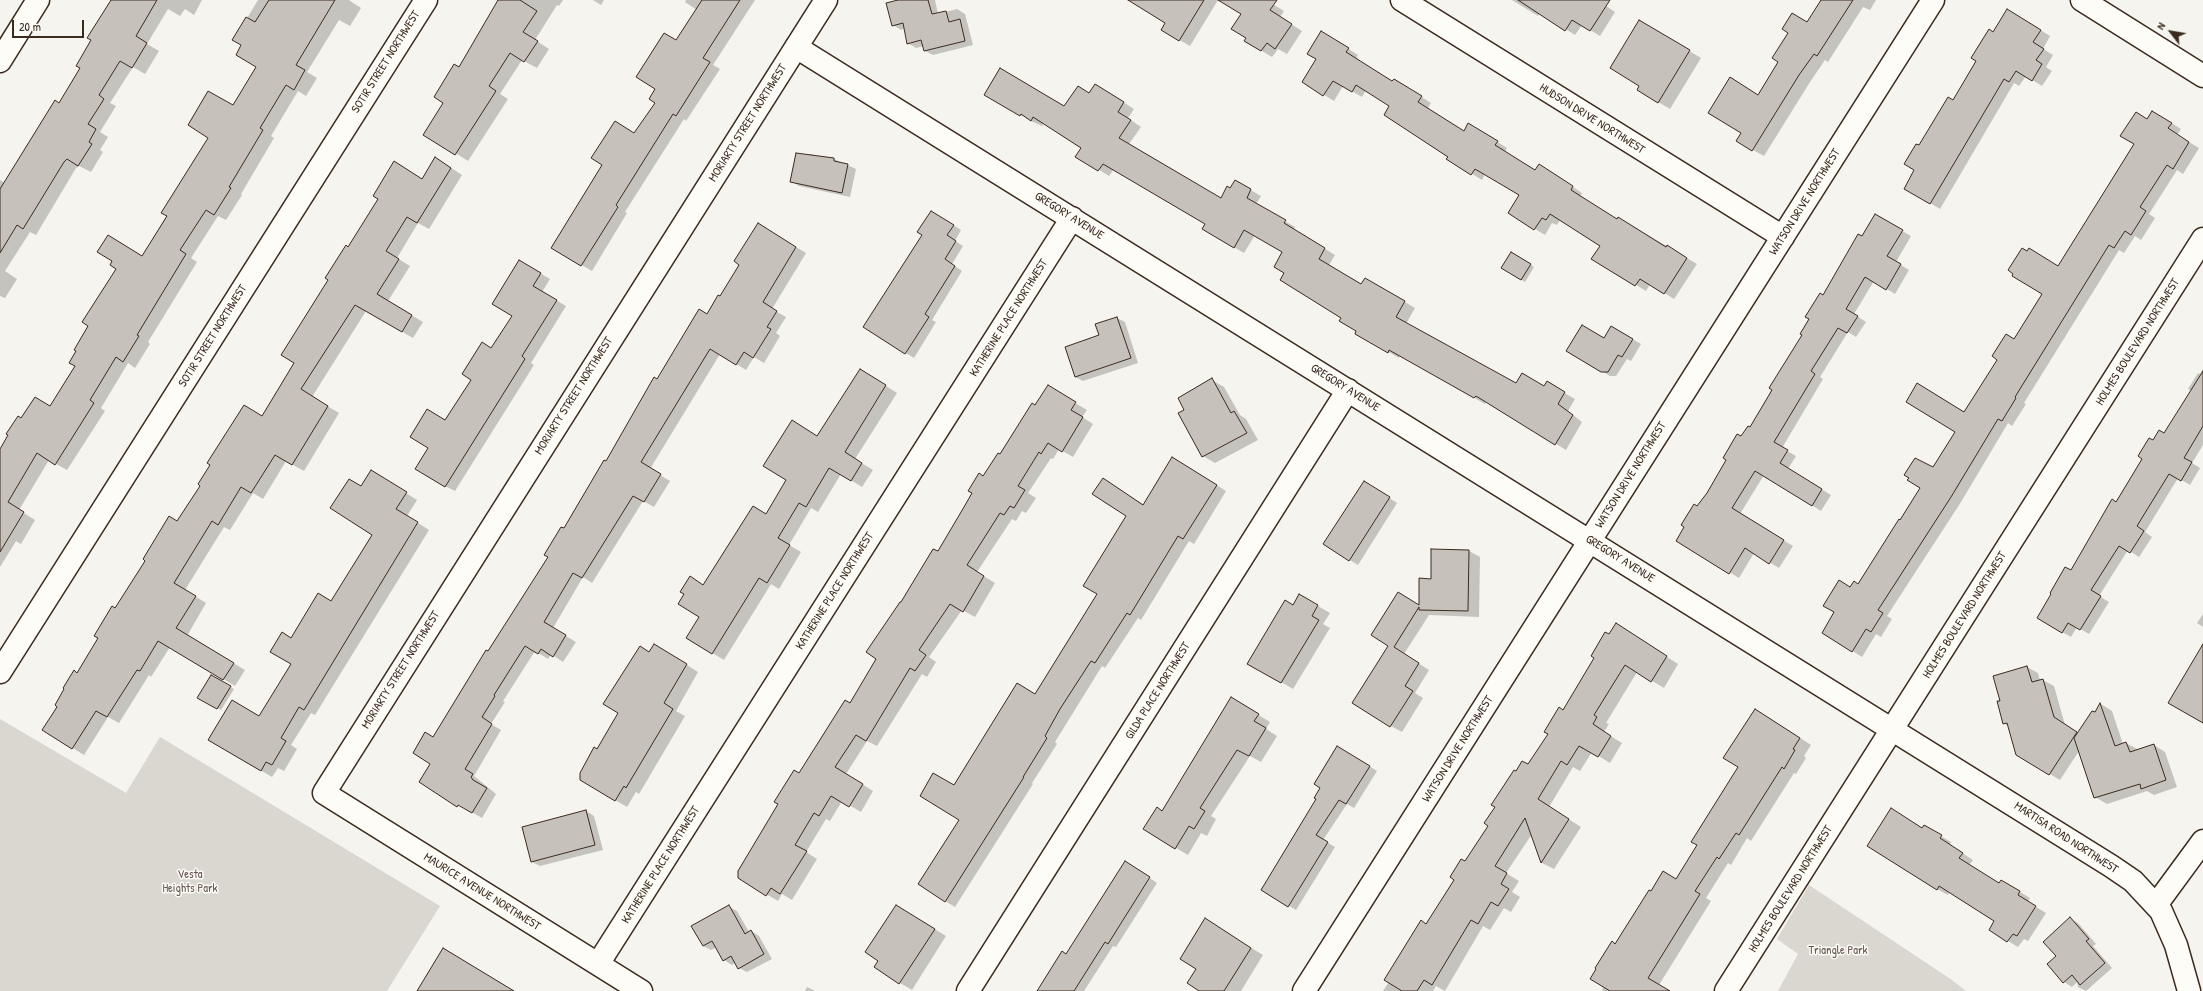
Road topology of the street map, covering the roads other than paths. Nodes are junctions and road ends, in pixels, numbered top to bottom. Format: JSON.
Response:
{"nodes":[{"id":1,"x":38,"y":0,"type":"edge"},
{"id":2,"x":426,"y":0,"type":"edge"},
{"id":3,"x":826,"y":0,"type":"edge"},
{"id":4,"x":1402,"y":0,"type":"edge"},
{"id":5,"x":1933,"y":0,"type":"edge"},
{"id":6,"x":2082,"y":0,"type":"edge"},
{"id":7,"x":796,"y":47,"type":"junction"},
{"id":8,"x":0,"y":60,"type":"edge"},
{"id":9,"x":2203,"y":76,"type":"edge"},
{"id":10,"x":1072,"y":218,"type":"junction"},
{"id":11,"x":1783,"y":237,"type":"junction"},
{"id":12,"x":2203,"y":239,"type":"edge"},
{"id":13,"x":1348,"y":390,"type":"junction"},
{"id":14,"x":1590,"y":540,"type":"junction"},
{"id":15,"x":0,"y":672,"type":"edge"},
{"id":16,"x":1893,"y":729,"type":"junction"},
{"id":17,"x":324,"y":793,"type":"joint"},
{"id":18,"x":2203,"y":841,"type":"edge"},
{"id":19,"x":2156,"y":905,"type":"junction"},
{"id":20,"x":598,"y":964,"type":"junction"},
{"id":21,"x":641,"y":991,"type":"edge"},
{"id":22,"x":968,"y":991,"type":"edge"},
{"id":23,"x":1304,"y":991,"type":"edge"},
{"id":24,"x":1726,"y":991,"type":"edge"},
{"id":25,"x":2189,"y":991,"type":"edge"}],
"edges":[{"from":1,"to":8,"type":"street"},
{"from":2,"to":15,"type":"street","name":"SOTIR STREET NORTHWEST"},
{"from":3,"to":7,"type":"street","name":"MORIARTY STREET NORTHWEST"},
{"from":4,"to":11,"type":"street","name":"HUDSON DRIVE NORTHWEST"},
{"from":5,"to":11,"type":"street","name":"WATSON DRIVE NORTHWEST"},
{"from":6,"to":9,"type":"street"},
{"from":7,"to":10,"type":"street","name":"GREGORY AVENUE"},
{"from":7,"to":17,"type":"street","name":"MORIARTY STREET NORTHWEST"},
{"from":10,"to":13,"type":"street","name":"GREGORY AVENUE"},
{"from":10,"to":20,"type":"street","name":"KATHERINE PLACE NORTHWEST"},
{"from":11,"to":14,"type":"street","name":"WATSON DRIVE NORTHWEST"},
{"from":12,"to":16,"type":"street","name":"HOLMES BOULEVARD NORTHWEST"},
{"from":13,"to":14,"type":"street","name":"GREGORY AVENUE"},
{"from":13,"to":22,"type":"street","name":"GILDA PLACE NORTHWEST"},
{"from":14,"to":16,"type":"street","name":"GREGORY AVENUE"},
{"from":14,"to":23,"type":"street","name":"WATSON DRIVE NORTHWEST"},
{"from":16,"to":19,"type":"street","name":"MARTISA ROAD NORTHWEST"},
{"from":16,"to":24,"type":"street","name":"HOLMES BOULEVARD NORTHWEST"},
{"from":17,"to":20,"type":"street","name":"MAURICE AVENUE NORTHWEST"},
{"from":18,"to":19,"type":"street"},
{"from":19,"to":25,"type":"street","name":"MARTISA ROAD NORTHWEST"},
{"from":20,"to":21,"type":"street","name":"MAURICE AVENUE NORTHWEST"}]}
